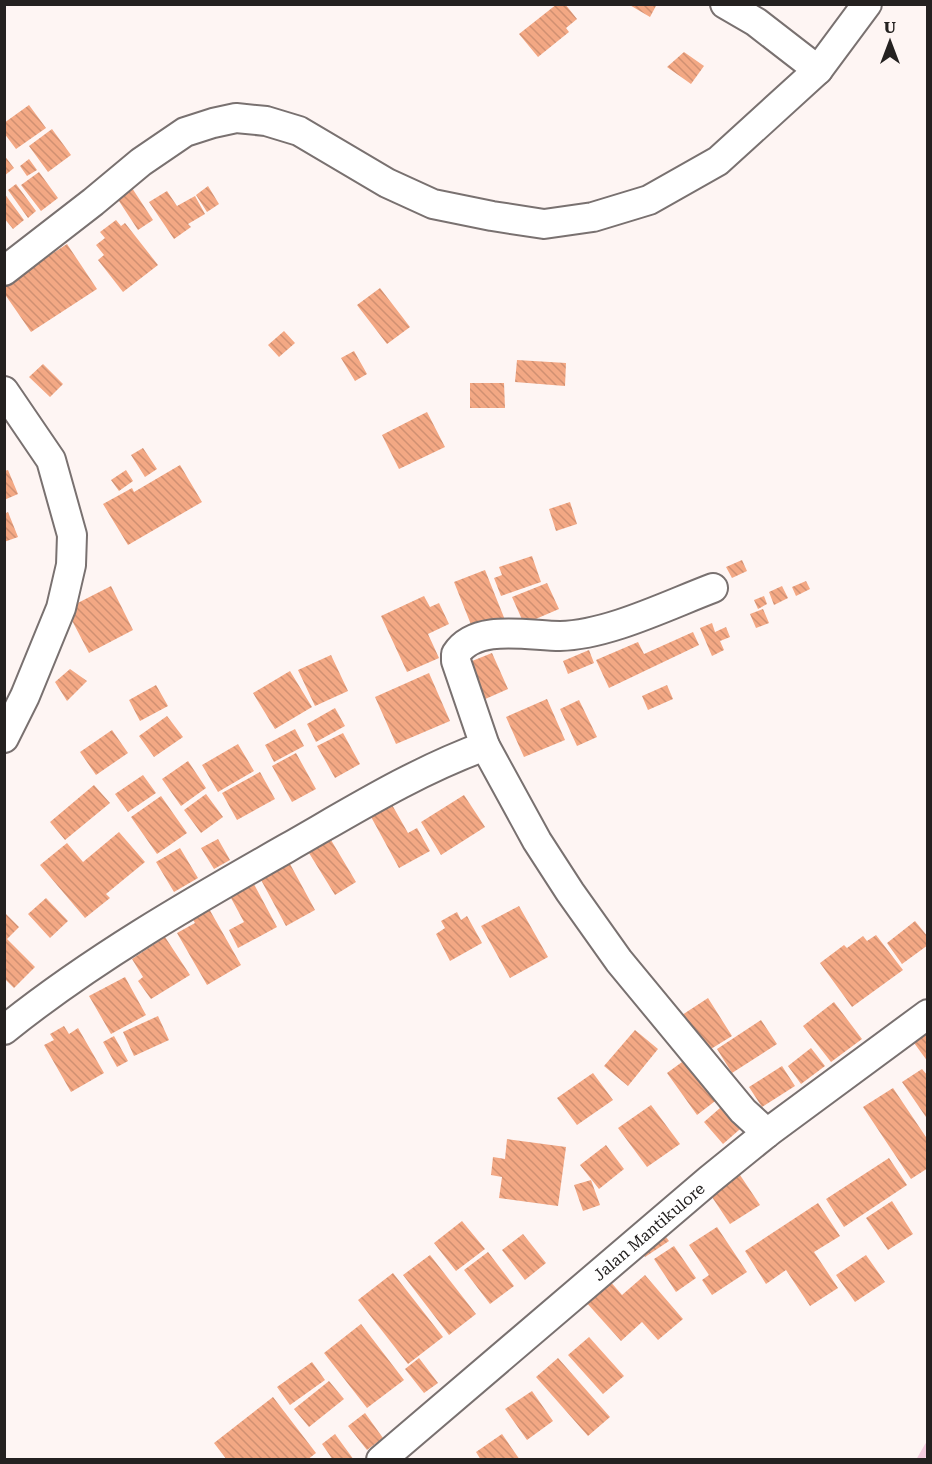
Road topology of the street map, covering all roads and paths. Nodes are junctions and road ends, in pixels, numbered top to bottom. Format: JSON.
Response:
{"nodes":[{"id":1,"x":725,"y":4,"type":"edge"},
{"id":2,"x":867,"y":4,"type":"edge"},
{"id":3,"x":818,"y":70,"type":"junction"},
{"id":4,"x":4,"y":271,"type":"edge"},
{"id":5,"x":4,"y":391,"type":"edge"},
{"id":6,"x":713,"y":588,"type":"dead end"},
{"id":7,"x":4,"y":738,"type":"edge"},
{"id":8,"x":485,"y":746,"type":"junction"},
{"id":9,"x":927,"y":1014,"type":"edge"},
{"id":10,"x":4,"y":1030,"type":"edge"},
{"id":11,"x":767,"y":1133,"type":"junction"},
{"id":12,"x":381,"y":1460,"type":"edge"}],
"edges":[{"from":1,"to":3,"type":"street"},
{"from":2,"to":3,"type":"street"},
{"from":3,"to":4,"type":"street"},
{"from":5,"to":7,"type":"street"},
{"from":6,"to":8,"type":"street"},
{"from":8,"to":10,"type":"street"},
{"from":8,"to":11,"type":"street"},
{"from":9,"to":11,"type":"street","name":"Jalan Mantikulore"},
{"from":11,"to":12,"type":"street","name":"Jalan Mantikulore"}]}
